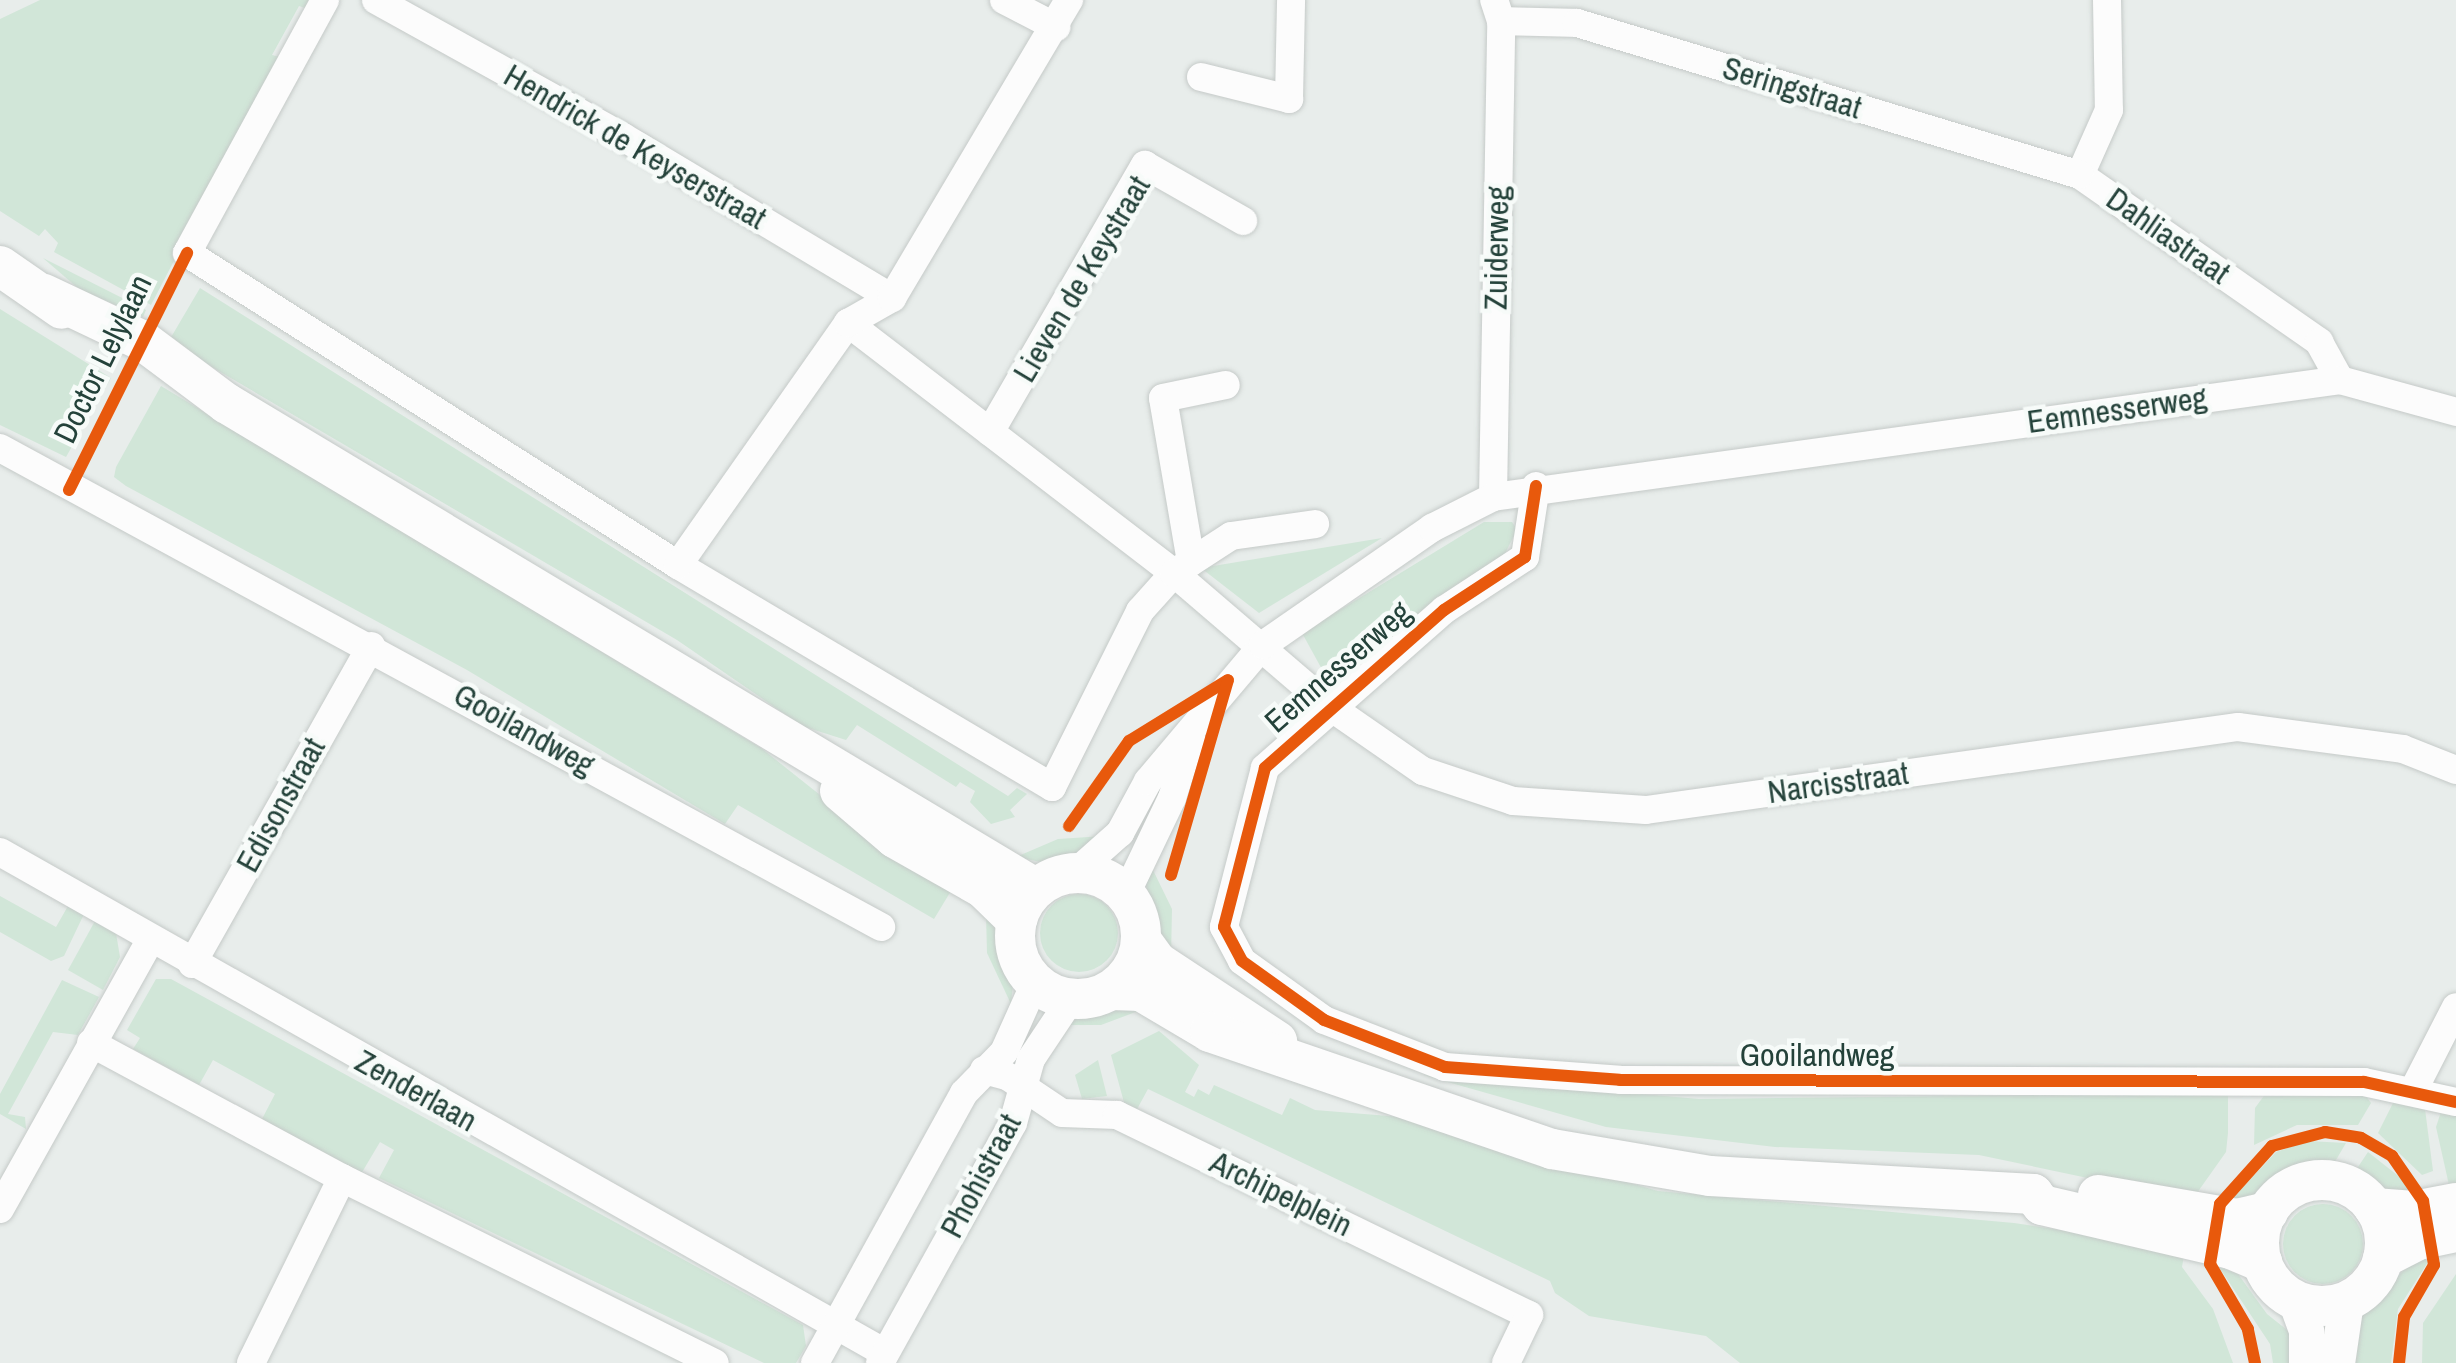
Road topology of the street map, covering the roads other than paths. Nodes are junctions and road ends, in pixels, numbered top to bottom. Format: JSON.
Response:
{"nodes":[{"id":1,"x":325,"y":0,"type":"edge"},
{"id":2,"x":376,"y":0,"type":"edge"},
{"id":3,"x":1004,"y":0,"type":"edge"},
{"id":4,"x":1069,"y":0,"type":"edge"},
{"id":5,"x":1291,"y":0,"type":"edge"},
{"id":6,"x":2107,"y":0,"type":"edge"},
{"id":7,"x":1498,"y":11,"type":"edge"},
{"id":8,"x":1056,"y":27,"type":"junction"},
{"id":9,"x":1202,"y":78,"type":"dead end"},
{"id":10,"x":2080,"y":175,"type":"junction"},
{"id":11,"x":1243,"y":220,"type":"dead end"},
{"id":12,"x":0,"y":266,"type":"edge"},
{"id":13,"x":892,"y":298,"type":"junction"},
{"id":14,"x":848,"y":323,"type":"junction"},
{"id":15,"x":2340,"y":380,"type":"junction"},
{"id":16,"x":1226,"y":385,"type":"dead end"},
{"id":17,"x":2456,"y":412,"type":"edge"},
{"id":18,"x":990,"y":432,"type":"junction"},
{"id":19,"x":0,"y":448,"type":"edge"},
{"id":20,"x":1536,"y":486,"type":"junction"},
{"id":21,"x":69,"y":490,"type":"joint"},
{"id":22,"x":1493,"y":497,"type":"junction"},
{"id":23,"x":1314,"y":524,"type":"dead end"},
{"id":24,"x":678,"y":564,"type":"junction"},
{"id":25,"x":1182,"y":568,"type":"junction"},
{"id":26,"x":1262,"y":645,"type":"junction"},
{"id":27,"x":370,"y":646,"type":"junction"},
{"id":28,"x":1329,"y":706,"type":"junction"},
{"id":29,"x":1196,"y":722,"type":"junction"},
{"id":30,"x":2456,"y":770,"type":"edge"},
{"id":31,"x":0,"y":852,"type":"edge"},
{"id":32,"x":1076,"y":872,"type":"junction"},
{"id":33,"x":1126,"y":894,"type":"junction"},
{"id":34,"x":1026,"y":904,"type":"junction"},
{"id":35,"x":881,"y":927,"type":"dead end"},
{"id":36,"x":1224,"y":927,"type":"joint"},
{"id":37,"x":1141,"y":940,"type":"junction"},
{"id":38,"x":150,"y":941,"type":"junction"},
{"id":39,"x":192,"y":964,"type":"junction"},
{"id":40,"x":1035,"y":983,"type":"junction"},
{"id":41,"x":1112,"y":990,"type":"junction"},
{"id":42,"x":1072,"y":1000,"type":"junction"},
{"id":43,"x":2456,"y":1008,"type":"edge"},
{"id":44,"x":91,"y":1043,"type":"junction"},
{"id":45,"x":984,"y":1070,"type":"junction"},
{"id":46,"x":1317,"y":1070,"type":"junction"},
{"id":47,"x":1024,"y":1090,"type":"junction"},
{"id":48,"x":2413,"y":1091,"type":"junction"},
{"id":49,"x":2456,"y":1102,"type":"edge"},
{"id":50,"x":342,"y":1178,"type":"junction"},
{"id":51,"x":2033,"y":1194,"type":"junction"},
{"id":52,"x":2456,"y":1203,"type":"edge"},
{"id":53,"x":2374,"y":1208,"type":"junction"},
{"id":54,"x":0,"y":1209,"type":"edge"},
{"id":55,"x":2268,"y":1212,"type":"junction"},
{"id":56,"x":2456,"y":1232,"type":"edge"},
{"id":57,"x":2383,"y":1258,"type":"junction"},
{"id":58,"x":2262,"y":1262,"type":"junction"},
{"id":59,"x":2295,"y":1300,"type":"junction"},
{"id":60,"x":2346,"y":1301,"type":"junction"},
{"id":61,"x":835,"y":1326,"type":"junction"},
{"id":62,"x":883,"y":1358,"type":"edge"},
{"id":63,"x":250,"y":1363,"type":"edge"},
{"id":64,"x":715,"y":1363,"type":"edge"},
{"id":65,"x":815,"y":1363,"type":"edge"},
{"id":66,"x":1506,"y":1363,"type":"edge"},
{"id":67,"x":2306,"y":1363,"type":"edge"},
{"id":68,"x":2337,"y":1363,"type":"edge"}],
"edges":[{"from":1,"to":24,"type":"street","name":"Doctor Lelylaan"},
{"from":2,"to":13,"type":"street","name":"Hendrick de Keyserstraat"},
{"from":3,"to":8,"type":"street"},
{"from":4,"to":8,"type":"street"},
{"from":5,"to":9,"type":"street"},
{"from":6,"to":10,"type":"street","name":"Dahliastraat"},
{"from":7,"to":10,"type":"street","name":"Seringstraat"},
{"from":7,"to":22,"type":"street","name":"Zuiderweg"},
{"from":8,"to":13,"type":"street"},
{"from":10,"to":15,"type":"street","name":"Dahliastraat"},
{"from":11,"to":18,"type":"street","name":"Lieven de Keystraat"},
{"from":12,"to":34,"type":"main road"},
{"from":13,"to":14,"type":"street"},
{"from":14,"to":18,"type":"street"},
{"from":14,"to":24,"type":"street"},
{"from":15,"to":17,"type":"street","name":"Eemnesserweg"},
{"from":15,"to":20,"type":"street","name":"Eemnesserweg"},
{"from":16,"to":25,"type":"street"},
{"from":18,"to":25,"type":"street"},
{"from":19,"to":21,"type":"street","name":"Doctor Lelylaan"},
{"from":20,"to":22,"type":"street","name":"Eemnesserweg"},
{"from":20,"to":28,"type":"street","name":"Eemnesserweg"},
{"from":21,"to":27,"type":"street","name":"Gooilandweg"},
{"from":22,"to":26,"type":"street","name":"Eemnesserweg"},
{"from":23,"to":25,"type":"street"},
{"from":24,"to":25,"type":"street"},
{"from":25,"to":26,"type":"street"},
{"from":26,"to":28,"type":"street","name":"Narcisstraat"},
{"from":26,"to":29,"type":"street","name":"Eemnesserweg"},
{"from":27,"to":35,"type":"street","name":"Gooilandweg"},
{"from":27,"to":39,"type":"street","name":"Edisonstraat"},
{"from":28,"to":30,"type":"street","name":"Narcisstraat"},
{"from":28,"to":36,"type":"street","name":"Eemnesserweg"},
{"from":29,"to":32,"type":"street","name":"Eemnesserweg"},
{"from":29,"to":33,"type":"street","name":"Eemnesserweg"},
{"from":31,"to":38,"type":"street","name":"Zenderlaan"},
{"from":32,"to":33,"type":"main road"},
{"from":32,"to":34,"type":"main road"},
{"from":33,"to":37,"type":"main road"},
{"from":34,"to":40,"type":"main road"},
{"from":36,"to":48,"type":"street","name":"Gooilandweg"},
{"from":37,"to":41,"type":"main road"},
{"from":37,"to":46,"type":"main road"},
{"from":38,"to":39,"type":"street","name":"Zenderlaan"},
{"from":38,"to":44,"type":"street"},
{"from":39,"to":61,"type":"street","name":"Zenderlaan"},
{"from":40,"to":42,"type":"main road"},
{"from":40,"to":45,"type":"street","name":"Phohistraat"},
{"from":41,"to":42,"type":"main road"},
{"from":41,"to":46,"type":"main road"},
{"from":42,"to":47,"type":"street","name":"Phohistraat"},
{"from":43,"to":48,"type":"street"},
{"from":44,"to":50,"type":"street"},
{"from":44,"to":54,"type":"street"},
{"from":45,"to":47,"type":"street","name":"Archipelplein"},
{"from":45,"to":61,"type":"street","name":"Phohistraat"},
{"from":46,"to":51,"type":"main road"},
{"from":47,"to":62,"type":"street","name":"Phohistraat"},
{"from":47,"to":66,"type":"street","name":"Archipelplein"},
{"from":48,"to":49,"type":"street","name":"Gooilandweg"},
{"from":50,"to":63,"type":"street"},
{"from":50,"to":64,"type":"street"},
{"from":51,"to":55,"type":"main road"},
{"from":51,"to":58,"type":"main road"},
{"from":52,"to":53,"type":"main road"},
{"from":53,"to":55,"type":"main road"},
{"from":53,"to":57,"type":"main road"},
{"from":55,"to":58,"type":"main road"},
{"from":56,"to":57,"type":"main road"},
{"from":57,"to":60,"type":"main road"},
{"from":58,"to":59,"type":"main road"},
{"from":59,"to":60,"type":"main road"},
{"from":59,"to":67,"type":"street"},
{"from":60,"to":68,"type":"street"},
{"from":61,"to":62,"type":"street","name":"Zenderlaan"},
{"from":61,"to":65,"type":"street","name":"Phohistraat"}]}
